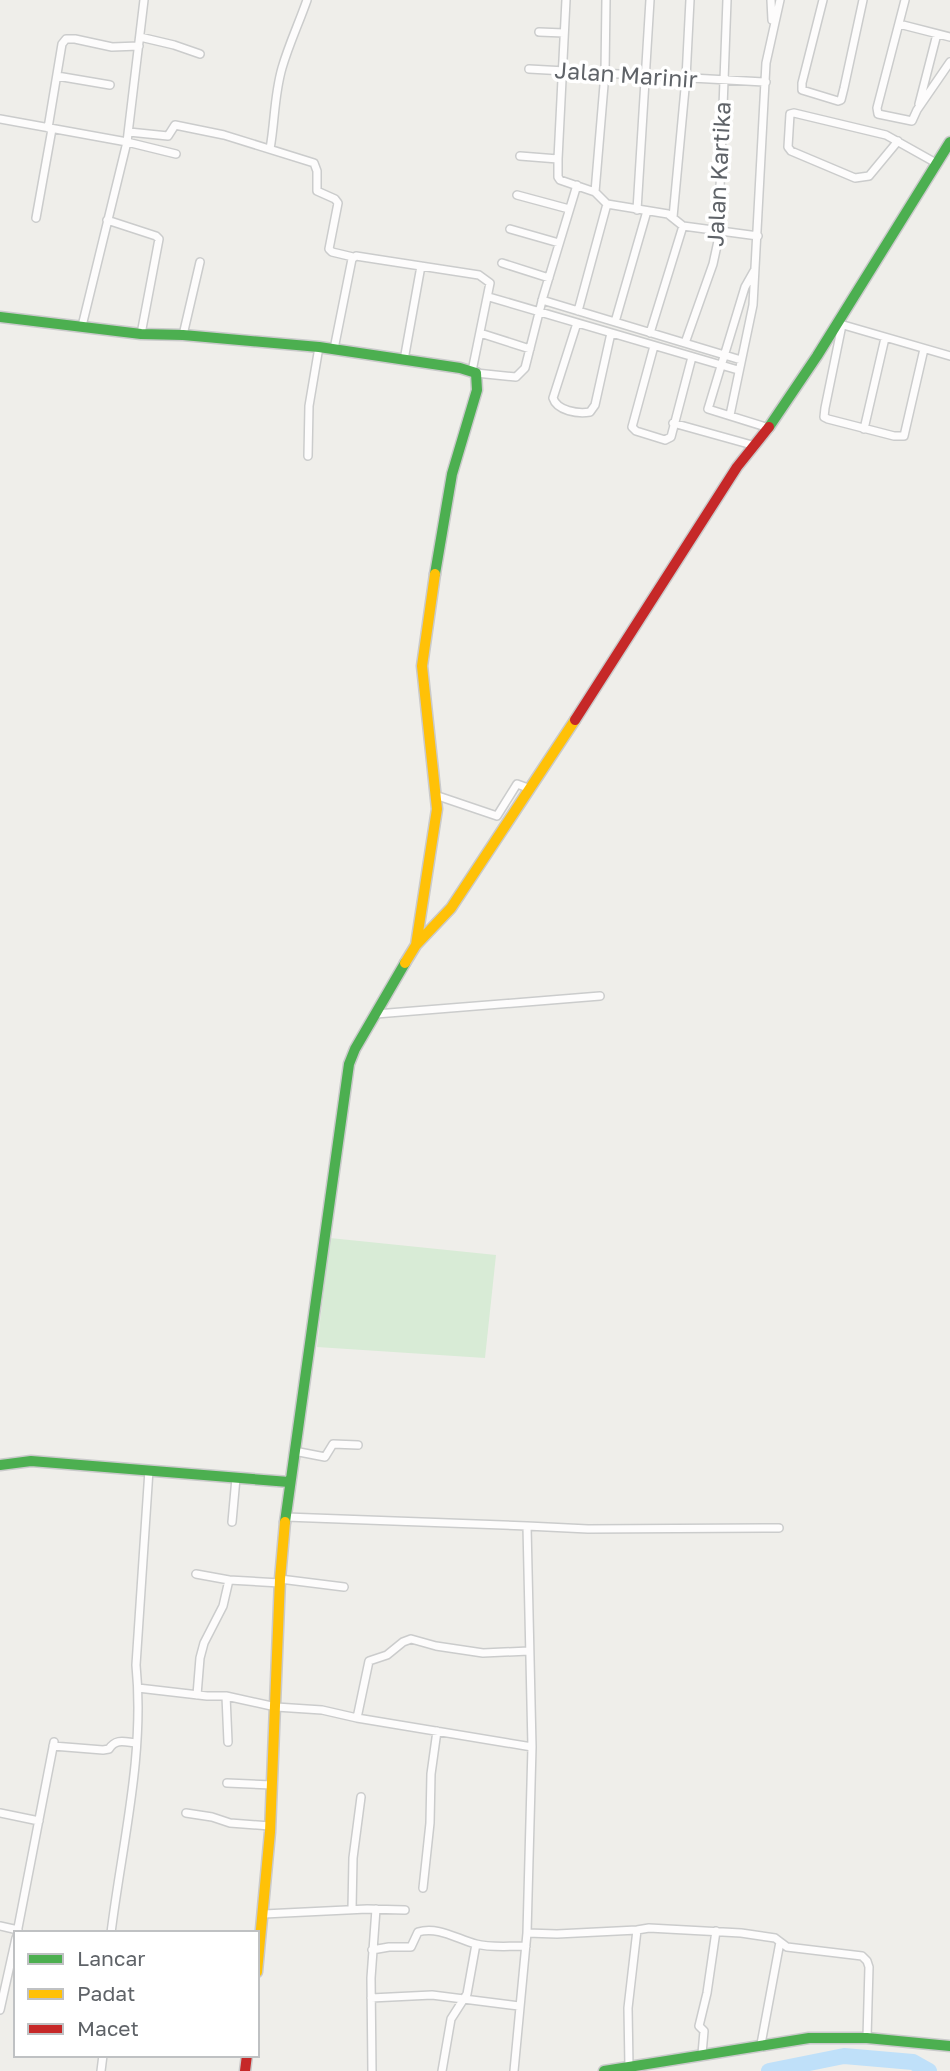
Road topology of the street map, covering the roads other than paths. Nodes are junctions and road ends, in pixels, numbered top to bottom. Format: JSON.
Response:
{"nodes":[{"id":1,"x":144,"y":0,"type":"edge"},
{"id":2,"x":307,"y":0,"type":"edge"},
{"id":3,"x":566,"y":0,"type":"edge"},
{"id":4,"x":606,"y":0,"type":"edge"},
{"id":5,"x":650,"y":0,"type":"edge"},
{"id":6,"x":690,"y":0,"type":"edge"},
{"id":7,"x":727,"y":0,"type":"edge"},
{"id":8,"x":771,"y":0,"type":"edge"},
{"id":9,"x":780,"y":0,"type":"edge"},
{"id":10,"x":823,"y":0,"type":"edge"},
{"id":11,"x":863,"y":0,"type":"edge"},
{"id":12,"x":905,"y":0,"type":"edge"},
{"id":13,"x":899,"y":24,"type":"junction"},
{"id":14,"x":773,"y":27,"type":"junction"},
{"id":15,"x":539,"y":32,"type":"dead end"},
{"id":16,"x":564,"y":33,"type":"junction"},
{"id":17,"x":937,"y":34,"type":"junction"},
{"id":18,"x":950,"y":37,"type":"edge"},
{"id":19,"x":140,"y":41,"type":"junction"},
{"id":20,"x":200,"y":54,"type":"dead end"},
{"id":21,"x":950,"y":62,"type":"edge"},
{"id":22,"x":529,"y":69,"type":"dead end"},
{"id":23,"x":563,"y":70,"type":"junction"},
{"id":24,"x":605,"y":73,"type":"junction"},
{"id":25,"x":646,"y":75,"type":"junction"},
{"id":26,"x":57,"y":76,"type":"junction"},
{"id":27,"x":686,"y":79,"type":"junction"},
{"id":28,"x":724,"y":81,"type":"junction"},
{"id":29,"x":766,"y":82,"type":"junction"},
{"id":30,"x":110,"y":85,"type":"dead end"},
{"id":31,"x":917,"y":110,"type":"junction"},
{"id":32,"x":0,"y":119,"type":"edge"},
{"id":33,"x":50,"y":128,"type":"junction"},
{"id":34,"x":129,"y":132,"type":"junction"},
{"id":35,"x":898,"y":141,"type":"junction"},
{"id":36,"x":127,"y":142,"type":"junction"},
{"id":37,"x":950,"y":142,"type":"edge"},
{"id":38,"x":270,"y":149,"type":"junction"},
{"id":39,"x":176,"y":154,"type":"dead end"},
{"id":40,"x":520,"y":156,"type":"dead end"},
{"id":41,"x":558,"y":159,"type":"junction"},
{"id":42,"x":936,"y":163,"type":"junction"},
{"id":43,"x":577,"y":185,"type":"junction"},
{"id":44,"x":595,"y":192,"type":"junction"},
{"id":45,"x":517,"y":195,"type":"dead end"},
{"id":46,"x":607,"y":204,"type":"junction"},
{"id":47,"x":569,"y":209,"type":"junction"},
{"id":48,"x":637,"y":210,"type":"junction"},
{"id":49,"x":647,"y":211,"type":"junction"},
{"id":50,"x":673,"y":216,"type":"junction"},
{"id":51,"x":36,"y":218,"type":"dead end"},
{"id":52,"x":107,"y":220,"type":"junction"},
{"id":53,"x":682,"y":226,"type":"junction"},
{"id":54,"x":510,"y":229,"type":"dead end"},
{"id":55,"x":718,"y":230,"type":"junction"},
{"id":56,"x":758,"y":236,"type":"junction"},
{"id":57,"x":559,"y":243,"type":"junction"},
{"id":58,"x":353,"y":257,"type":"junction"},
{"id":59,"x":200,"y":262,"type":"dead end"},
{"id":60,"x":502,"y":263,"type":"dead end"},
{"id":61,"x":421,"y":266,"type":"junction"},
{"id":62,"x":754,"y":270,"type":"junction"},
{"id":63,"x":549,"y":278,"type":"junction"},
{"id":64,"x":489,"y":297,"type":"junction"},
{"id":65,"x":542,"y":300,"type":"junction"},
{"id":66,"x":578,"y":311,"type":"junction"},
{"id":67,"x":539,"y":312,"type":"junction"},
{"id":68,"x":0,"y":317,"type":"edge"},
{"id":69,"x":615,"y":322,"type":"junction"},
{"id":70,"x":577,"y":323,"type":"junction"},
{"id":71,"x":840,"y":324,"type":"junction"},
{"id":72,"x":82,"y":326,"type":"junction"},
{"id":73,"x":480,"y":333,"type":"junction"},
{"id":74,"x":611,"y":333,"type":"junction"},
{"id":75,"x":650,"y":333,"type":"junction"},
{"id":76,"x":141,"y":334,"type":"junction"},
{"id":77,"x":183,"y":335,"type":"junction"},
{"id":78,"x":886,"y":338,"type":"junction"},
{"id":79,"x":685,"y":343,"type":"junction"},
{"id":80,"x":654,"y":346,"type":"junction"},
{"id":81,"x":319,"y":347,"type":"junction"},
{"id":82,"x":334,"y":349,"type":"junction"},
{"id":83,"x":530,"y":349,"type":"junction"},
{"id":84,"x":924,"y":349,"type":"junction"},
{"id":85,"x":725,"y":355,"type":"junction"},
{"id":86,"x":950,"y":356,"type":"edge"},
{"id":87,"x":692,"y":357,"type":"junction"},
{"id":88,"x":404,"y":360,"type":"junction"},
{"id":89,"x":741,"y":360,"type":"junction"},
{"id":90,"x":722,"y":365,"type":"junction"},
{"id":91,"x":738,"y":370,"type":"junction"},
{"id":92,"x":474,"y":372,"type":"junction"},
{"id":93,"x":730,"y":415,"type":"junction"},
{"id":94,"x":673,"y":423,"type":"junction"},
{"id":95,"x":769,"y":428,"type":"junction"},
{"id":96,"x":864,"y":429,"type":"junction"},
{"id":97,"x":752,"y":444,"type":"junction"},
{"id":98,"x":309,"y":456,"type":"dead end"},
{"id":99,"x":528,"y":788,"type":"junction"},
{"id":100,"x":435,"y":795,"type":"junction"},
{"id":101,"x":416,"y":945,"type":"junction"},
{"id":102,"x":600,"y":996,"type":"dead end"},
{"id":103,"x":376,"y":1014,"type":"junction"},
{"id":104,"x":358,"y":1445,"type":"dead end"},
{"id":105,"x":294,"y":1454,"type":"junction"},
{"id":106,"x":0,"y":1465,"type":"edge"},
{"id":107,"x":149,"y":1470,"type":"junction"},
{"id":108,"x":236,"y":1478,"type":"junction"},
{"id":109,"x":290,"y":1478,"type":"junction"},
{"id":110,"x":286,"y":1517,"type":"junction"},
{"id":111,"x":232,"y":1522,"type":"dead end"},
{"id":112,"x":527,"y":1526,"type":"junction"},
{"id":113,"x":779,"y":1528,"type":"dead end"},
{"id":114,"x":196,"y":1574,"type":"dead end"},
{"id":115,"x":229,"y":1580,"type":"junction"},
{"id":116,"x":280,"y":1581,"type":"junction"},
{"id":117,"x":344,"y":1587,"type":"dead end"},
{"id":118,"x":528,"y":1651,"type":"junction"},
{"id":119,"x":138,"y":1688,"type":"junction"},
{"id":120,"x":197,"y":1695,"type":"junction"},
{"id":121,"x":226,"y":1696,"type":"junction"},
{"id":122,"x":276,"y":1707,"type":"junction"},
{"id":123,"x":357,"y":1718,"type":"junction"},
{"id":124,"x":438,"y":1731,"type":"junction"},
{"id":125,"x":228,"y":1742,"type":"dead end"},
{"id":126,"x":136,"y":1743,"type":"junction"},
{"id":127,"x":532,"y":1747,"type":"junction"},
{"id":128,"x":227,"y":1783,"type":"dead end"},
{"id":129,"x":272,"y":1785,"type":"junction"},
{"id":130,"x":361,"y":1797,"type":"dead end"},
{"id":131,"x":0,"y":1813,"type":"edge"},
{"id":132,"x":186,"y":1813,"type":"dead end"},
{"id":133,"x":39,"y":1821,"type":"junction"},
{"id":134,"x":270,"y":1826,"type":"junction"},
{"id":135,"x":423,"y":1888,"type":"dead end"},
{"id":136,"x":352,"y":1909,"type":"junction"},
{"id":137,"x":376,"y":1909,"type":"junction"},
{"id":138,"x":405,"y":1910,"type":"dead end"},
{"id":139,"x":264,"y":1914,"type":"junction"},
{"id":140,"x":637,"y":1930,"type":"junction"},
{"id":141,"x":18,"y":1931,"type":"edge"},
{"id":142,"x":111,"y":1931,"type":"edge"},
{"id":143,"x":716,"y":1931,"type":"junction"},
{"id":144,"x":527,"y":1933,"type":"junction"},
{"id":145,"x":780,"y":1942,"type":"junction"},
{"id":146,"x":476,"y":1944,"type":"junction"},
{"id":147,"x":526,"y":1946,"type":"junction"},
{"id":148,"x":14,"y":1949,"type":"edge"},
{"id":149,"x":372,"y":1950,"type":"junction"},
{"id":150,"x":259,"y":1953,"type":"edge"},
{"id":151,"x":371,"y":1998,"type":"junction"},
{"id":152,"x":464,"y":2000,"type":"junction"},
{"id":153,"x":519,"y":2006,"type":"junction"},
{"id":154,"x":0,"y":2010,"type":"edge"},
{"id":155,"x":867,"y":2038,"type":"junction"},
{"id":156,"x":761,"y":2044,"type":"junction"},
{"id":157,"x":950,"y":2046,"type":"edge"},
{"id":158,"x":702,"y":2054,"type":"junction"},
{"id":159,"x":629,"y":2067,"type":"junction"},
{"id":160,"x":372,"y":2071,"type":"edge"},
{"id":161,"x":442,"y":2071,"type":"edge"},
{"id":162,"x":514,"y":2071,"type":"edge"},
{"id":163,"x":604,"y":2071,"type":"edge"}],
"edges":[{"from":1,"to":19,"type":"street"},
{"from":2,"to":38,"type":"street"},
{"from":3,"to":16,"type":"street"},
{"from":4,"to":24,"type":"street"},
{"from":5,"to":25,"type":"street"},
{"from":6,"to":27,"type":"street"},
{"from":7,"to":28,"type":"street","name":"Jalan Kartika"},
{"from":8,"to":14,"type":"street"},
{"from":9,"to":14,"type":"street"},
{"from":10,"to":11,"type":"street"},
{"from":12,"to":13,"type":"street"},
{"from":13,"to":17,"type":"street"},
{"from":13,"to":31,"type":"street"},
{"from":14,"to":29,"type":"street"},
{"from":15,"to":16,"type":"street"},
{"from":16,"to":23,"type":"street"},
{"from":17,"to":18,"type":"street"},
{"from":17,"to":31,"type":"street"},
{"from":19,"to":20,"type":"street"},
{"from":19,"to":26,"type":"street"},
{"from":19,"to":34,"type":"street"},
{"from":21,"to":31,"type":"street"},
{"from":22,"to":23,"type":"street","name":"Jalan Marinir"},
{"from":23,"to":24,"type":"street","name":"Jalan Marinir"},
{"from":23,"to":41,"type":"street"},
{"from":24,"to":25,"type":"street","name":"Jalan Marinir"},
{"from":24,"to":44,"type":"street"},
{"from":25,"to":27,"type":"street","name":"Jalan Marinir"},
{"from":25,"to":48,"type":"street"},
{"from":26,"to":30,"type":"street"},
{"from":26,"to":33,"type":"street"},
{"from":27,"to":28,"type":"street","name":"Jalan Marinir"},
{"from":27,"to":50,"type":"street"},
{"from":28,"to":29,"type":"street","name":"Jalan Marinir"},
{"from":28,"to":55,"type":"street","name":"Jalan Kartika"},
{"from":29,"to":56,"type":"street"},
{"from":32,"to":33,"type":"street"},
{"from":33,"to":36,"type":"street"},
{"from":33,"to":51,"type":"street"},
{"from":34,"to":36,"type":"street"},
{"from":34,"to":38,"type":"street"},
{"from":35,"to":35,"type":"street"},
{"from":35,"to":42,"type":"street"},
{"from":36,"to":39,"type":"street"},
{"from":36,"to":52,"type":"street"},
{"from":37,"to":42,"type":"street"},
{"from":38,"to":58,"type":"street"},
{"from":40,"to":41,"type":"street"},
{"from":41,"to":43,"type":"street"},
{"from":42,"to":71,"type":"street"},
{"from":43,"to":44,"type":"street"},
{"from":43,"to":47,"type":"street"},
{"from":44,"to":46,"type":"street"},
{"from":45,"to":47,"type":"street"},
{"from":46,"to":48,"type":"street"},
{"from":46,"to":66,"type":"street"},
{"from":47,"to":57,"type":"street"},
{"from":48,"to":49,"type":"street"},
{"from":49,"to":50,"type":"street"},
{"from":49,"to":69,"type":"street"},
{"from":50,"to":53,"type":"street"},
{"from":52,"to":72,"type":"street"},
{"from":52,"to":76,"type":"street"},
{"from":53,"to":55,"type":"street"},
{"from":53,"to":75,"type":"street"},
{"from":54,"to":57,"type":"street"},
{"from":55,"to":56,"type":"street"},
{"from":55,"to":79,"type":"street","name":"Jalan Kartika"},
{"from":56,"to":62,"type":"street"},
{"from":57,"to":63,"type":"street"},
{"from":58,"to":61,"type":"street"},
{"from":58,"to":82,"type":"street"},
{"from":59,"to":77,"type":"street"},
{"from":60,"to":63,"type":"street"},
{"from":61,"to":64,"type":"street"},
{"from":61,"to":88,"type":"street"},
{"from":62,"to":85,"type":"street"},
{"from":62,"to":89,"type":"street"},
{"from":63,"to":65,"type":"street"},
{"from":64,"to":67,"type":"street"},
{"from":64,"to":73,"type":"street"},
{"from":65,"to":66,"type":"street"},
{"from":65,"to":67,"type":"street"},
{"from":66,"to":69,"type":"street"},
{"from":67,"to":70,"type":"street"},
{"from":67,"to":83,"type":"street"},
{"from":68,"to":72,"type":"street"},
{"from":69,"to":75,"type":"street"},
{"from":70,"to":74,"type":"street"},
{"from":70,"to":74,"type":"street"},
{"from":71,"to":78,"type":"street"},
{"from":71,"to":95,"type":"street"},
{"from":71,"to":96,"type":"street"},
{"from":72,"to":76,"type":"street"},
{"from":73,"to":83,"type":"street"},
{"from":73,"to":92,"type":"street"},
{"from":74,"to":80,"type":"street"},
{"from":75,"to":79,"type":"street"},
{"from":76,"to":77,"type":"street"},
{"from":77,"to":81,"type":"street"},
{"from":78,"to":84,"type":"street"},
{"from":78,"to":96,"type":"street"},
{"from":79,"to":85,"type":"street"},
{"from":80,"to":87,"type":"street"},
{"from":80,"to":94,"type":"street"},
{"from":81,"to":82,"type":"street"},
{"from":81,"to":98,"type":"street"},
{"from":82,"to":88,"type":"street"},
{"from":83,"to":92,"type":"street"},
{"from":84,"to":86,"type":"street"},
{"from":84,"to":96,"type":"street"},
{"from":85,"to":89,"type":"street"},
{"from":85,"to":90,"type":"street"},
{"from":87,"to":90,"type":"street"},
{"from":87,"to":94,"type":"street"},
{"from":88,"to":92,"type":"street"},
{"from":89,"to":91,"type":"street"},
{"from":90,"to":91,"type":"street"},
{"from":90,"to":93,"type":"street"},
{"from":91,"to":93,"type":"street"},
{"from":92,"to":100,"type":"street"},
{"from":93,"to":95,"type":"street"},
{"from":94,"to":97,"type":"street"},
{"from":95,"to":97,"type":"street"},
{"from":97,"to":99,"type":"street"},
{"from":99,"to":100,"type":"street"},
{"from":99,"to":101,"type":"street"},
{"from":100,"to":101,"type":"street"},
{"from":101,"to":103,"type":"street"},
{"from":102,"to":103,"type":"street"},
{"from":103,"to":105,"type":"street"},
{"from":104,"to":105,"type":"street"},
{"from":105,"to":109,"type":"street"},
{"from":106,"to":107,"type":"street"},
{"from":107,"to":108,"type":"street"},
{"from":107,"to":119,"type":"street"},
{"from":108,"to":109,"type":"street"},
{"from":108,"to":111,"type":"street"},
{"from":109,"to":110,"type":"street"},
{"from":110,"to":112,"type":"street"},
{"from":110,"to":116,"type":"street"},
{"from":112,"to":113,"type":"street"},
{"from":112,"to":118,"type":"street"},
{"from":114,"to":115,"type":"street"},
{"from":115,"to":116,"type":"street"},
{"from":115,"to":120,"type":"street"},
{"from":116,"to":117,"type":"street"},
{"from":116,"to":122,"type":"street"},
{"from":118,"to":123,"type":"street"},
{"from":118,"to":127,"type":"street"},
{"from":119,"to":120,"type":"street"},
{"from":119,"to":126,"type":"street"},
{"from":120,"to":121,"type":"street"},
{"from":121,"to":122,"type":"street"},
{"from":121,"to":125,"type":"street"},
{"from":122,"to":123,"type":"street"},
{"from":122,"to":129,"type":"street"},
{"from":123,"to":124,"type":"street"},
{"from":124,"to":127,"type":"street"},
{"from":124,"to":135,"type":"street"},
{"from":126,"to":133,"type":"street"},
{"from":126,"to":142,"type":"street"},
{"from":127,"to":144,"type":"street"},
{"from":128,"to":129,"type":"street"},
{"from":129,"to":134,"type":"street"},
{"from":130,"to":136,"type":"street"},
{"from":131,"to":133,"type":"street"},
{"from":132,"to":134,"type":"street"},
{"from":133,"to":141,"type":"street"},
{"from":134,"to":139,"type":"street"},
{"from":136,"to":137,"type":"street"},
{"from":136,"to":139,"type":"street"},
{"from":137,"to":138,"type":"street"},
{"from":137,"to":149,"type":"street"},
{"from":139,"to":150,"type":"street"},
{"from":140,"to":143,"type":"street"},
{"from":140,"to":144,"type":"street"},
{"from":140,"to":159,"type":"street"},
{"from":143,"to":145,"type":"street"},
{"from":143,"to":158,"type":"street"},
{"from":144,"to":147,"type":"street"},
{"from":145,"to":155,"type":"street"},
{"from":145,"to":156,"type":"street"},
{"from":146,"to":147,"type":"street"},
{"from":146,"to":149,"type":"street"},
{"from":146,"to":152,"type":"street"},
{"from":147,"to":153,"type":"street"},
{"from":148,"to":154,"type":"street"},
{"from":149,"to":151,"type":"street"},
{"from":151,"to":152,"type":"street"},
{"from":151,"to":160,"type":"street"},
{"from":152,"to":153,"type":"street"},
{"from":152,"to":161,"type":"street"},
{"from":153,"to":162,"type":"street"},
{"from":155,"to":156,"type":"street"},
{"from":155,"to":157,"type":"street"},
{"from":156,"to":158,"type":"street"},
{"from":158,"to":159,"type":"street"},
{"from":159,"to":163,"type":"street"}]}
